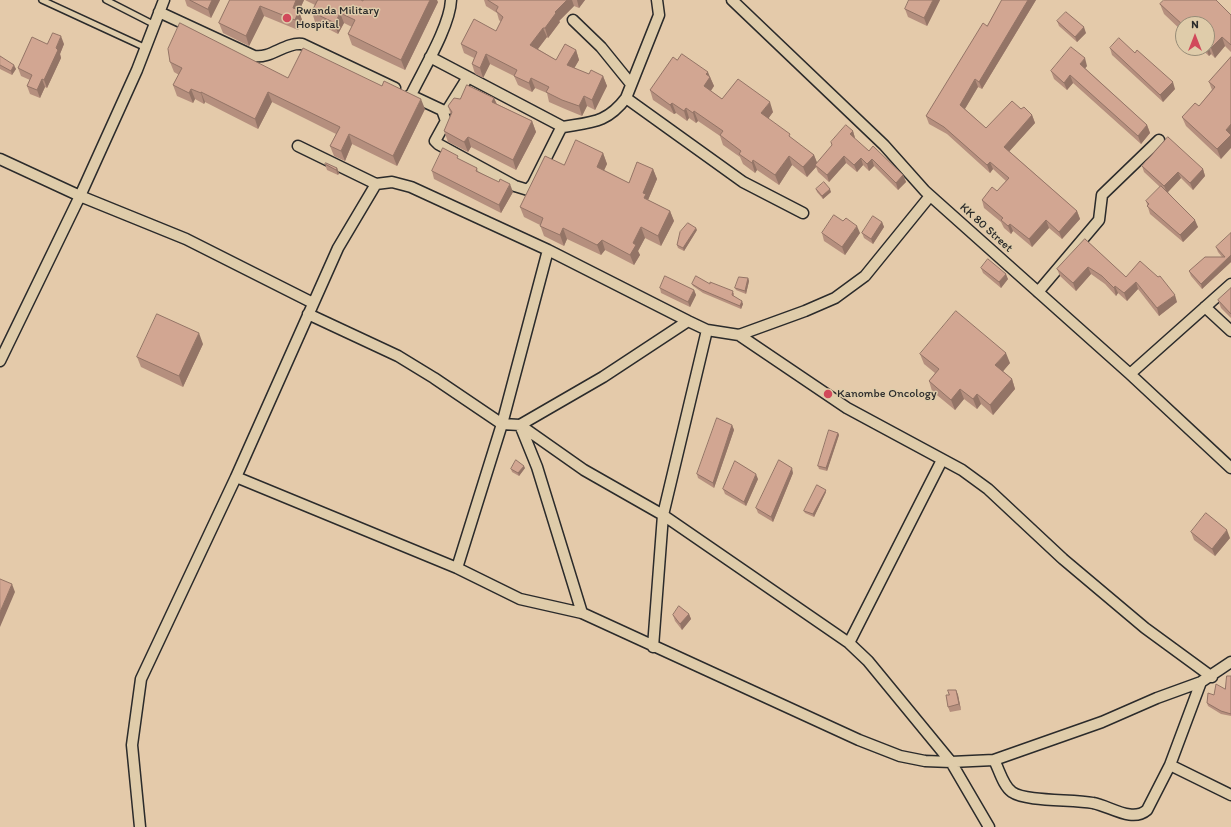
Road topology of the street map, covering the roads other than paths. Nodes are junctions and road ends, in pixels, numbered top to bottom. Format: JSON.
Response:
{"nodes":[{"id":1,"x":42,"y":0,"type":"edge"},
{"id":2,"x":106,"y":0,"type":"edge"},
{"id":3,"x":164,"y":0,"type":"edge"},
{"id":4,"x":451,"y":0,"type":"edge"},
{"id":5,"x":657,"y":0,"type":"edge"},
{"id":6,"x":732,"y":0,"type":"edge"},
{"id":7,"x":159,"y":12,"type":"junction"},
{"id":8,"x":574,"y":20,"type":"dead end"},
{"id":9,"x":153,"y":24,"type":"junction"},
{"id":10,"x":146,"y":48,"type":"junction"},
{"id":11,"x":430,"y":57,"type":"junction"},
{"id":12,"x":468,"y":77,"type":"junction"},
{"id":13,"x":631,"y":84,"type":"junction"},
{"id":14,"x":411,"y":95,"type":"junction"},
{"id":15,"x":626,"y":98,"type":"junction"},
{"id":16,"x":444,"y":116,"type":"junction"},
{"id":17,"x":563,"y":127,"type":"junction"},
{"id":18,"x":1159,"y":140,"type":"dead end"},
{"id":19,"x":298,"y":146,"type":"dead end"},
{"id":20,"x":0,"y":159,"type":"edge"},
{"id":21,"x":376,"y":184,"type":"junction"},
{"id":22,"x":80,"y":196,"type":"junction"},
{"id":23,"x":930,"y":196,"type":"junction"},
{"id":24,"x":803,"y":213,"type":"dead end"},
{"id":25,"x":548,"y":250,"type":"junction"},
{"id":26,"x":1231,"y":284,"type":"edge"},
{"id":27,"x":1038,"y":292,"type":"junction"},
{"id":28,"x":313,"y":303,"type":"junction"},
{"id":29,"x":1205,"y":307,"type":"junction"},
{"id":30,"x":308,"y":314,"type":"junction"},
{"id":31,"x":688,"y":321,"type":"junction"},
{"id":32,"x":707,"y":330,"type":"junction"},
{"id":33,"x":1231,"y":331,"type":"edge"},
{"id":34,"x":739,"y":335,"type":"junction"},
{"id":35,"x":0,"y":360,"type":"edge"},
{"id":36,"x":1130,"y":374,"type":"junction"},
{"id":37,"x":502,"y":424,"type":"junction"},
{"id":38,"x":520,"y":425,"type":"junction"},
{"id":39,"x":942,"y":460,"type":"junction"},
{"id":40,"x":1231,"y":468,"type":"edge"},
{"id":41,"x":236,"y":477,"type":"junction"},
{"id":42,"x":664,"y":515,"type":"junction"},
{"id":43,"x":457,"y":568,"type":"junction"},
{"id":44,"x":582,"y":613,"type":"junction"},
{"id":45,"x":849,"y":643,"type":"junction"},
{"id":46,"x":653,"y":647,"type":"junction"},
{"id":47,"x":1231,"y":662,"type":"edge"},
{"id":48,"x":1212,"y":677,"type":"junction"},
{"id":49,"x":1201,"y":682,"type":"junction"},
{"id":50,"x":994,"y":760,"type":"junction"},
{"id":51,"x":951,"y":762,"type":"junction"},
{"id":52,"x":1170,"y":765,"type":"junction"},
{"id":53,"x":1231,"y":795,"type":"edge"},
{"id":54,"x":140,"y":827,"type":"edge"},
{"id":55,"x":989,"y":827,"type":"edge"}],
"edges":[{"from":1,"to":10,"type":"lane"},
{"from":2,"to":9,"type":"lane"},
{"from":3,"to":7,"type":"street"},
{"from":4,"to":11,"type":"street"},
{"from":5,"to":13,"type":"street"},
{"from":6,"to":23,"type":"street","name":"KK 80 Street"},
{"from":7,"to":9,"type":"street"},
{"from":7,"to":14,"type":"street"},
{"from":8,"to":13,"type":"street"},
{"from":9,"to":10,"type":"street"},
{"from":10,"to":22,"type":"street"},
{"from":11,"to":12,"type":"street"},
{"from":11,"to":14,"type":"street"},
{"from":12,"to":16,"type":"street"},
{"from":12,"to":17,"type":"street"},
{"from":13,"to":15,"type":"street"},
{"from":14,"to":16,"type":"street"},
{"from":15,"to":17,"type":"street"},
{"from":15,"to":24,"type":"street"},
{"from":16,"to":17,"type":"street"},
{"from":18,"to":27,"type":"street"},
{"from":19,"to":21,"type":"street"},
{"from":20,"to":22,"type":"street"},
{"from":21,"to":25,"type":"street"},
{"from":21,"to":28,"type":"street"},
{"from":22,"to":28,"type":"street"},
{"from":22,"to":35,"type":"street"},
{"from":23,"to":27,"type":"street","name":"KK 80 Street"},
{"from":23,"to":34,"type":"street"},
{"from":25,"to":31,"type":"street"},
{"from":25,"to":37,"type":"street"},
{"from":26,"to":29,"type":"street"},
{"from":27,"to":36,"type":"street","name":"KK 80 Street"},
{"from":28,"to":30,"type":"street"},
{"from":29,"to":33,"type":"street"},
{"from":29,"to":36,"type":"street"},
{"from":30,"to":37,"type":"street"},
{"from":30,"to":41,"type":"street"},
{"from":31,"to":32,"type":"street"},
{"from":31,"to":38,"type":"street"},
{"from":32,"to":34,"type":"street"},
{"from":32,"to":42,"type":"street"},
{"from":34,"to":39,"type":"street"},
{"from":36,"to":40,"type":"street","name":"KK 80 Street"},
{"from":37,"to":38,"type":"street"},
{"from":37,"to":43,"type":"street"},
{"from":38,"to":42,"type":"street"},
{"from":38,"to":44,"type":"street"},
{"from":39,"to":45,"type":"street"},
{"from":39,"to":48,"type":"street"},
{"from":41,"to":43,"type":"street"},
{"from":41,"to":54,"type":"street"},
{"from":42,"to":45,"type":"street"},
{"from":42,"to":46,"type":"street"},
{"from":43,"to":44,"type":"street"},
{"from":44,"to":46,"type":"street"},
{"from":45,"to":51,"type":"street"},
{"from":46,"to":51,"type":"street"},
{"from":47,"to":48,"type":"street"},
{"from":48,"to":49,"type":"street"},
{"from":49,"to":50,"type":"street"},
{"from":49,"to":52,"type":"street"},
{"from":50,"to":51,"type":"street"},
{"from":50,"to":52,"type":"street"},
{"from":51,"to":55,"type":"street"},
{"from":52,"to":53,"type":"street"}]}
